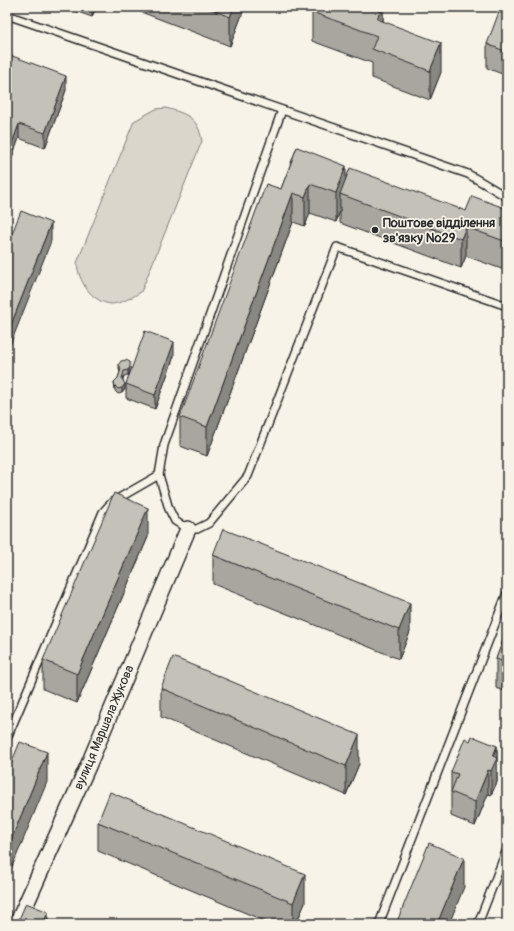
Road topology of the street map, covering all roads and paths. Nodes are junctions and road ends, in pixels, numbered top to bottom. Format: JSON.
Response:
{"nodes":[{"id":1,"x":7,"y":16,"type":"edge"},
{"id":2,"x":282,"y":110,"type":"junction"},
{"id":3,"x":507,"y":197,"type":"edge"},
{"id":4,"x":507,"y":306,"type":"edge"},
{"id":5,"x":159,"y":475,"type":"junction"},
{"id":6,"x":188,"y":529,"type":"junction"},
{"id":7,"x":507,"y":592,"type":"edge"},
{"id":8,"x":7,"y":738,"type":"edge"},
{"id":9,"x":507,"y":849,"type":"edge"},
{"id":10,"x":17,"y":924,"type":"edge"},
{"id":11,"x":379,"y":924,"type":"edge"},
{"id":12,"x":478,"y":924,"type":"edge"}],
"edges":[{"from":1,"to":2,"type":"lane"},
{"from":2,"to":3,"type":"lane"},
{"from":2,"to":5,"type":"lane"},
{"from":4,"to":6,"type":"lane"},
{"from":5,"to":6,"type":"lane"},
{"from":5,"to":8,"type":"lane"},
{"from":6,"to":10,"type":"street","name":"вулиця Маршала Жукова"},
{"from":7,"to":11,"type":"lane"},
{"from":9,"to":12,"type":"lane"}]}
